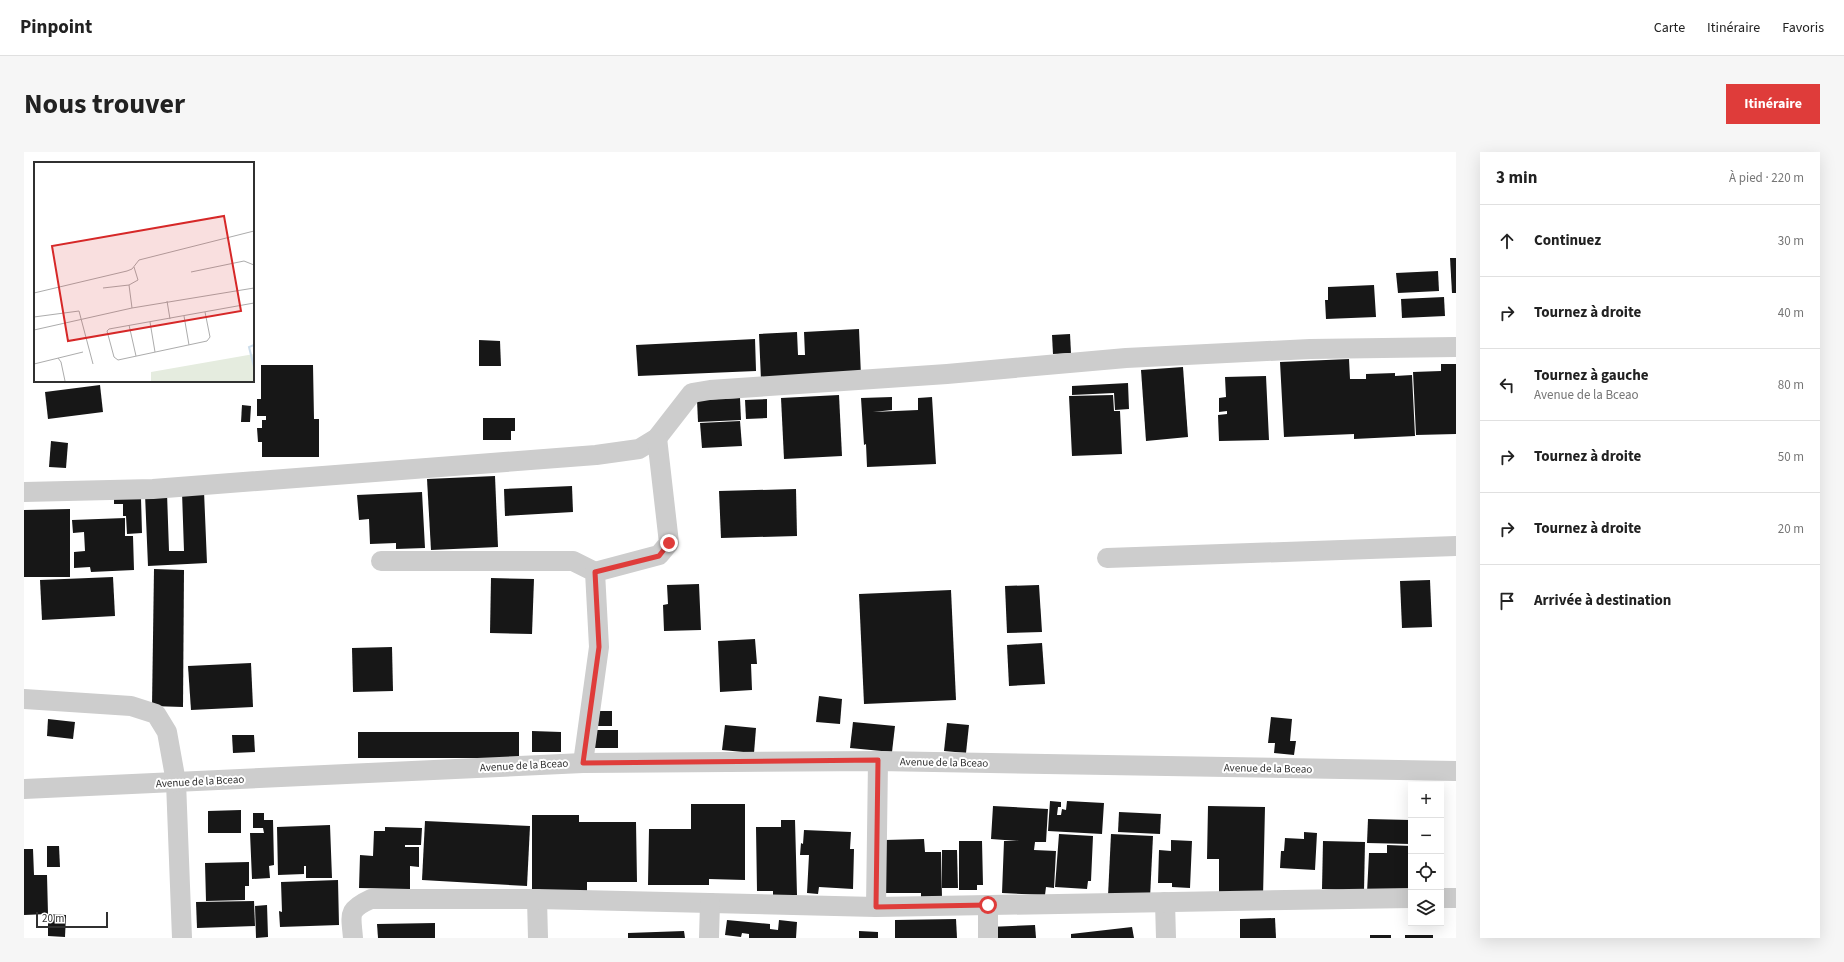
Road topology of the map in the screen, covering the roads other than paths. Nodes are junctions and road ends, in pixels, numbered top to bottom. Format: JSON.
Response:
{"nodes":[{"id":1,"x":1456,"y":347,"type":"edge"},
{"id":2,"x":657,"y":438,"type":"junction"},
{"id":3,"x":24,"y":492,"type":"edge"},
{"id":4,"x":1456,"y":546,"type":"edge"},
{"id":5,"x":1107,"y":558,"type":"dead end"},
{"id":6,"x":381,"y":561,"type":"dead end"},
{"id":7,"x":595,"y":572,"type":"junction"},
{"id":8,"x":24,"y":699,"type":"edge"},
{"id":9,"x":878,"y":760,"type":"junction"},
{"id":10,"x":583,"y":763,"type":"junction"},
{"id":11,"x":1456,"y":771,"type":"edge"},
{"id":12,"x":176,"y":782,"type":"junction"},
{"id":13,"x":24,"y":789,"type":"edge"},
{"id":14,"x":1408,"y":898,"type":"edge"},
{"id":15,"x":1444,"y":898,"type":"edge"},
{"id":16,"x":1456,"y":898,"type":"edge"},
{"id":17,"x":537,"y":899,"type":"junction"},
{"id":18,"x":1165,"y":902,"type":"junction"},
{"id":19,"x":710,"y":903,"type":"junction"},
{"id":20,"x":988,"y":905,"type":"junction"},
{"id":21,"x":876,"y":907,"type":"junction"},
{"id":22,"x":182,"y":938,"type":"edge"},
{"id":23,"x":353,"y":938,"type":"edge"},
{"id":24,"x":538,"y":938,"type":"edge"},
{"id":25,"x":709,"y":938,"type":"edge"},
{"id":26,"x":988,"y":938,"type":"edge"},
{"id":27,"x":1166,"y":938,"type":"edge"}],
"edges":[{"from":1,"to":2,"type":"street"},
{"from":2,"to":3,"type":"street"},
{"from":2,"to":7,"type":"street"},
{"from":4,"to":5,"type":"street"},
{"from":6,"to":7,"type":"street"},
{"from":7,"to":10,"type":"street"},
{"from":8,"to":12,"type":"street"},
{"from":9,"to":10,"type":"street","name":"Avenue de la Bceao"},
{"from":9,"to":11,"type":"street","name":"Avenue de la Bceao"},
{"from":9,"to":21,"type":"street"},
{"from":10,"to":12,"type":"street","name":"Avenue de la Bceao"},
{"from":12,"to":13,"type":"street","name":"Avenue de la Bceao"},
{"from":12,"to":22,"type":"street"},
{"from":14,"to":18,"type":"street"},
{"from":15,"to":16,"type":"street"},
{"from":17,"to":19,"type":"street"},
{"from":17,"to":23,"type":"street"},
{"from":17,"to":24,"type":"street"},
{"from":18,"to":20,"type":"street"},
{"from":18,"to":27,"type":"street"},
{"from":19,"to":21,"type":"street"},
{"from":19,"to":25,"type":"street"},
{"from":20,"to":21,"type":"street"},
{"from":20,"to":26,"type":"street"}]}
